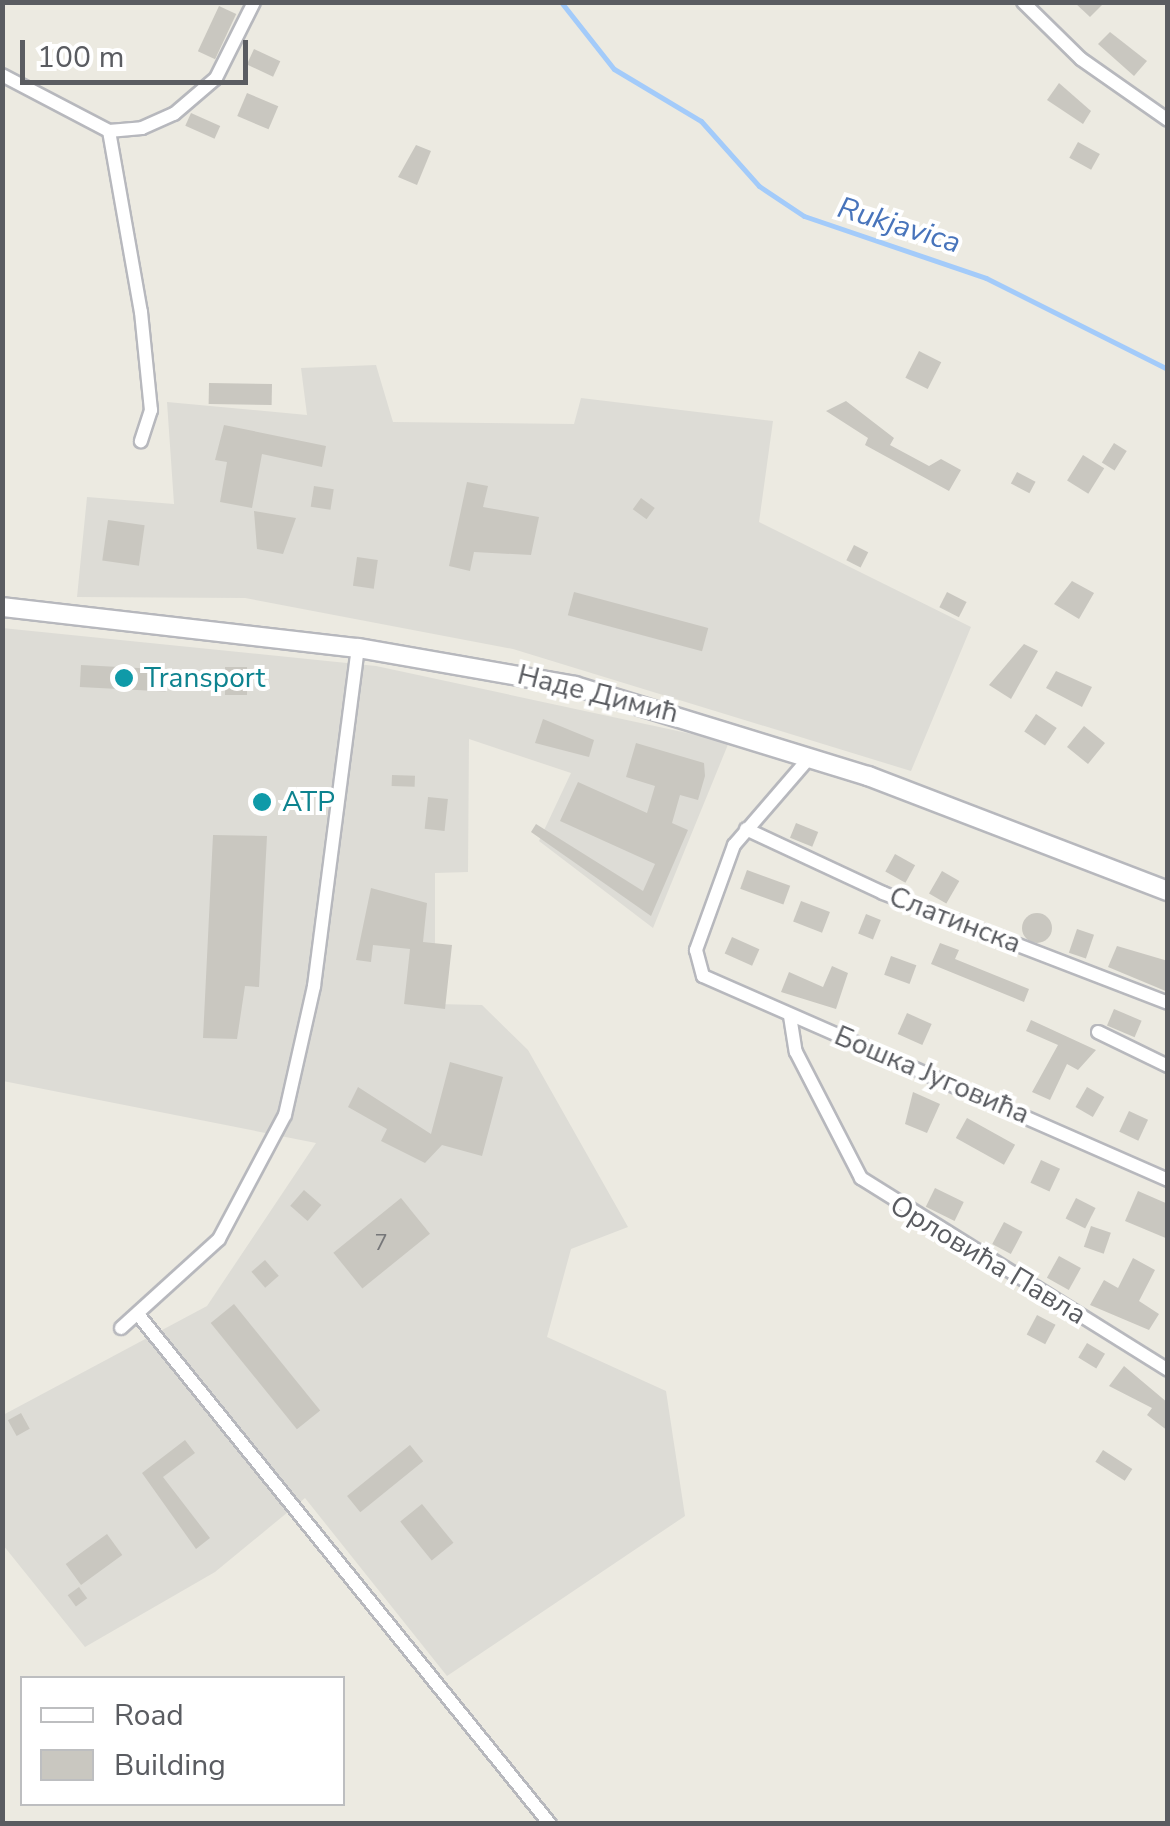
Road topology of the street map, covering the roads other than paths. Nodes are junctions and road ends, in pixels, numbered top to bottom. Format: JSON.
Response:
{"nodes":[{"id":1,"x":254,"y":2,"type":"edge"},
{"id":2,"x":1023,"y":2,"type":"edge"},
{"id":3,"x":2,"y":75,"type":"edge"},
{"id":4,"x":1168,"y":120,"type":"edge"},
{"id":5,"x":109,"y":131,"type":"junction"},
{"id":6,"x":141,"y":441,"type":"dead end"},
{"id":7,"x":2,"y":608,"type":"edge"},
{"id":8,"x":358,"y":648,"type":"junction"},
{"id":9,"x":810,"y":757,"type":"junction"},
{"id":10,"x":746,"y":829,"type":"junction"},
{"id":11,"x":1168,"y":891,"type":"edge"},
{"id":12,"x":1168,"y":1003,"type":"edge"},
{"id":13,"x":790,"y":1016,"type":"junction"},
{"id":14,"x":1098,"y":1032,"type":"dead end"},
{"id":15,"x":1168,"y":1066,"type":"edge"},
{"id":16,"x":1168,"y":1180,"type":"edge"},
{"id":17,"x":140,"y":1316,"type":"junction"},
{"id":18,"x":121,"y":1328,"type":"dead end"},
{"id":19,"x":1168,"y":1370,"type":"edge"},
{"id":20,"x":550,"y":1824,"type":"edge"}],
"edges":[{"from":1,"to":5,"type":"street"},
{"from":2,"to":4,"type":"street"},
{"from":3,"to":5,"type":"street"},
{"from":5,"to":6,"type":"street"},
{"from":7,"to":8,"type":"main road","name":"Наде Димић"},
{"from":8,"to":9,"type":"main road","name":"Наде Димић"},
{"from":8,"to":17,"type":"street"},
{"from":9,"to":10,"type":"street"},
{"from":9,"to":11,"type":"main road","name":"Наде Димић"},
{"from":10,"to":12,"type":"street","name":"Слатинска"},
{"from":10,"to":13,"type":"street","name":"Бошка Југовића"},
{"from":13,"to":16,"type":"street","name":"Бошка Југовића"},
{"from":13,"to":19,"type":"street","name":"Орловића Павла"},
{"from":14,"to":15,"type":"street"},
{"from":17,"to":18,"type":"street"},
{"from":17,"to":20,"type":"street"}]}
